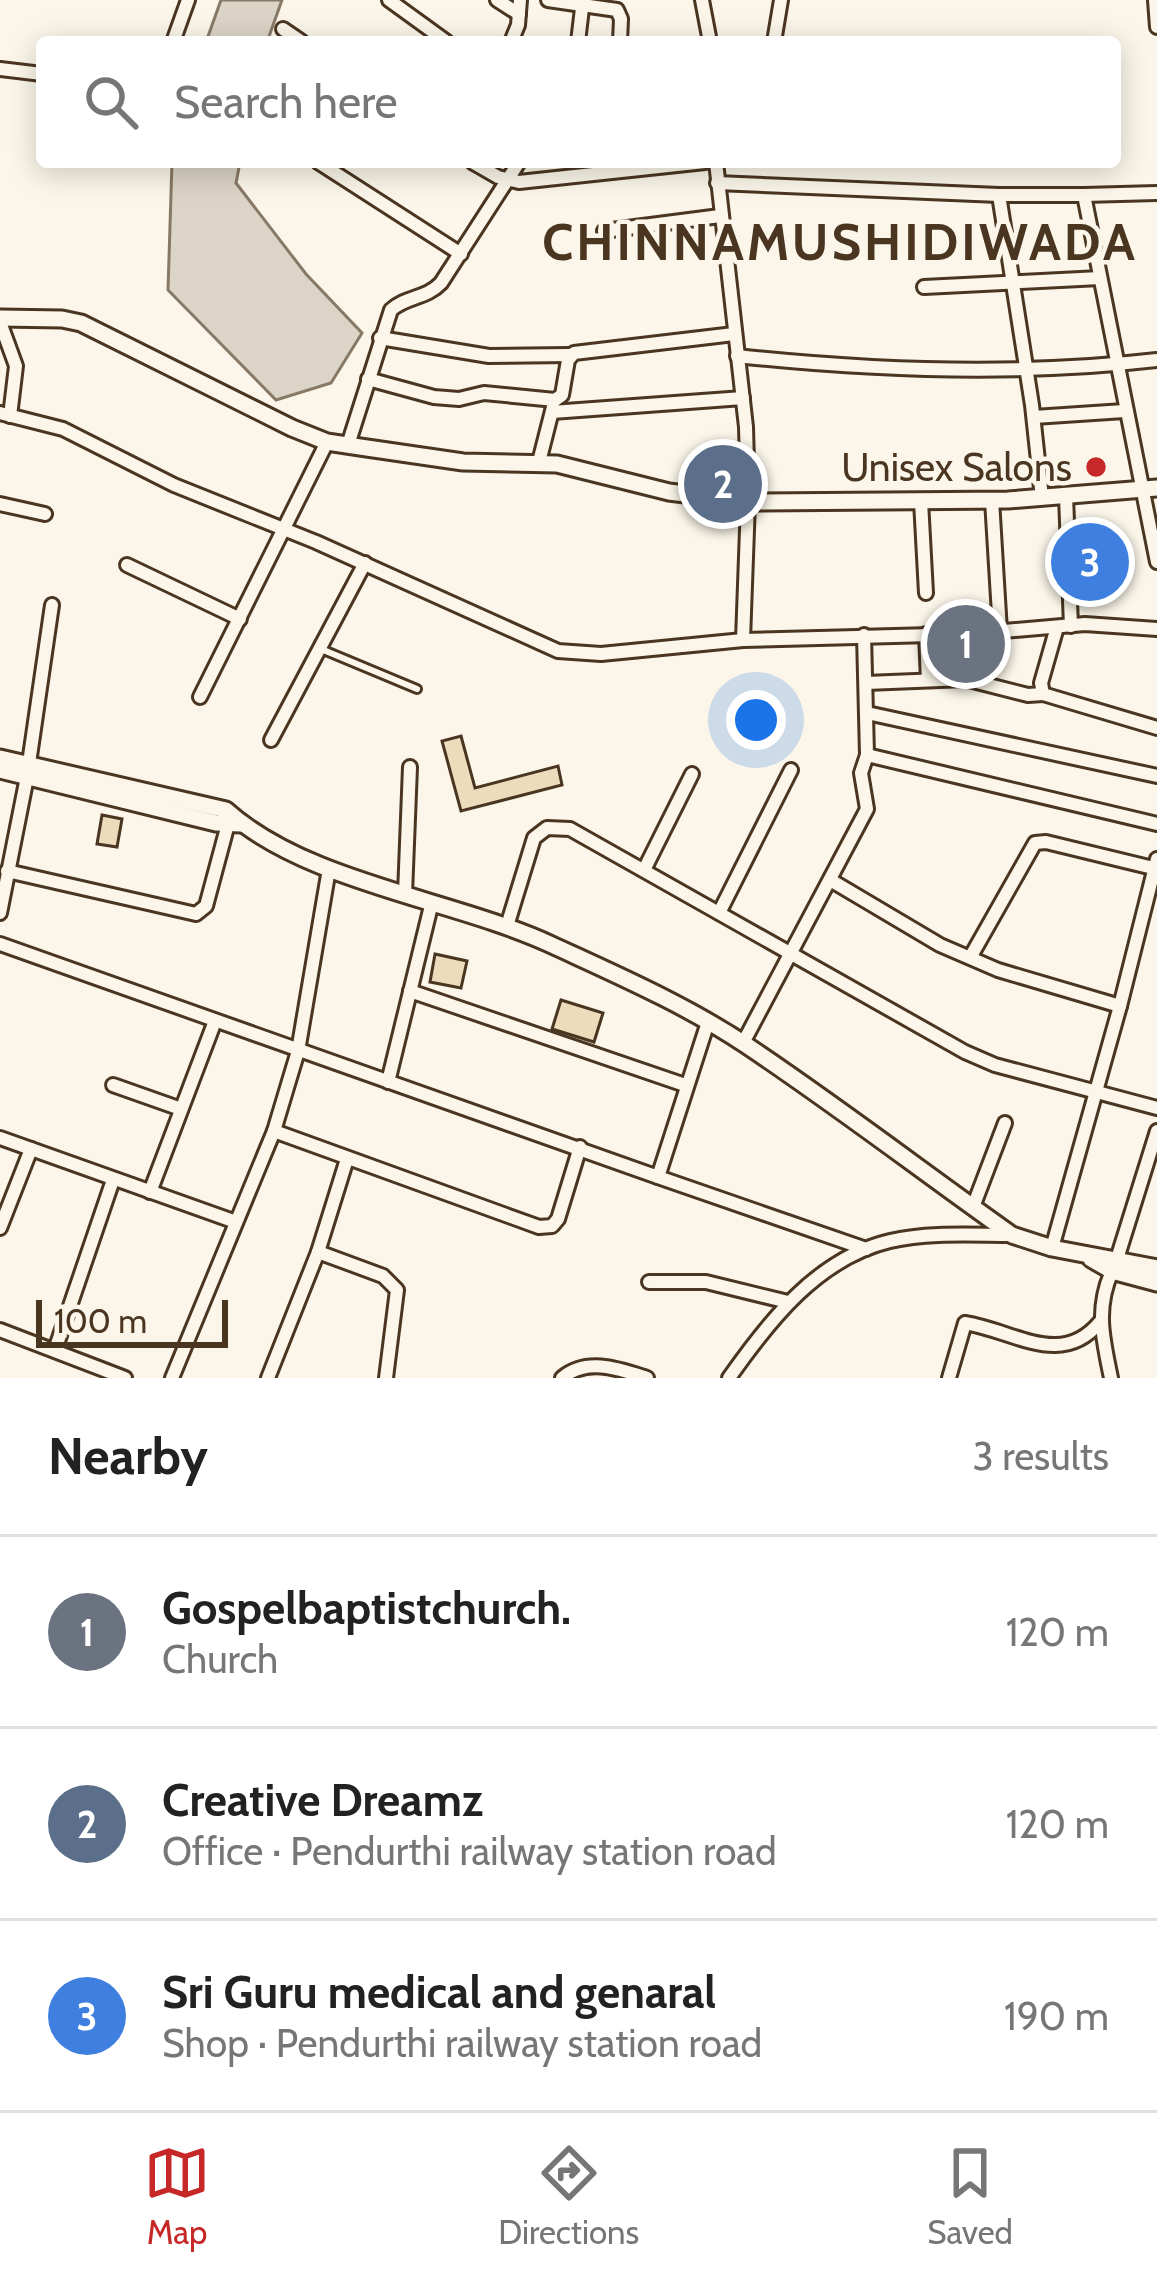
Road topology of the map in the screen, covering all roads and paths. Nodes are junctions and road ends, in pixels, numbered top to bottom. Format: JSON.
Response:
{"nodes":[{"id":1,"x":188,"y":0,"type":"edge"},
{"id":2,"x":389,"y":0,"type":"edge"},
{"id":3,"x":497,"y":0,"type":"edge"},
{"id":4,"x":548,"y":0,"type":"edge"},
{"id":5,"x":702,"y":0,"type":"edge"},
{"id":6,"x":781,"y":0,"type":"edge"},
{"id":7,"x":1155,"y":0,"type":"edge"},
{"id":8,"x":583,"y":2,"type":"edge"},
{"id":9,"x":520,"y":7,"type":"edge"},
{"id":10,"x":1157,"y":27,"type":"edge"},
{"id":11,"x":284,"y":29,"type":"dead end"},
{"id":12,"x":175,"y":36,"type":"edge"},
{"id":13,"x":294,"y":36,"type":"edge"},
{"id":14,"x":439,"y":36,"type":"edge"},
{"id":15,"x":579,"y":36,"type":"edge"},
{"id":16,"x":620,"y":36,"type":"edge"},
{"id":17,"x":709,"y":36,"type":"edge"},
{"id":18,"x":775,"y":36,"type":"edge"},
{"id":19,"x":0,"y":69,"type":"edge"},
{"id":20,"x":36,"y":73,"type":"edge"},
{"id":21,"x":327,"y":168,"type":"edge"},
{"id":22,"x":484,"y":168,"type":"edge"},
{"id":23,"x":515,"y":168,"type":"edge"},
{"id":24,"x":655,"y":168,"type":"edge"},
{"id":25,"x":717,"y":168,"type":"edge"},
{"id":26,"x":508,"y":180,"type":"junction"},
{"id":27,"x":718,"y":183,"type":"junction"},
{"id":28,"x":1157,"y":193,"type":"edge"},
{"id":29,"x":999,"y":195,"type":"junction"},
{"id":30,"x":1084,"y":195,"type":"junction"},
{"id":31,"x":720,"y":215,"type":"junction"},
{"id":32,"x":604,"y":231,"type":"dead end"},
{"id":33,"x":461,"y":254,"type":"junction"},
{"id":34,"x":1100,"y":278,"type":"junction"},
{"id":35,"x":1010,"y":281,"type":"junction"},
{"id":36,"x":923,"y":286,"type":"dead end"},
{"id":37,"x":0,"y":320,"type":"edge"},
{"id":38,"x":734,"y":334,"type":"junction"},
{"id":39,"x":380,"y":338,"type":"junction"},
{"id":40,"x":570,"y":355,"type":"junction"},
{"id":41,"x":737,"y":356,"type":"junction"},
{"id":42,"x":1157,"y":360,"type":"edge"},
{"id":43,"x":1115,"y":365,"type":"junction"},
{"id":44,"x":1025,"y":369,"type":"junction"},
{"id":45,"x":368,"y":379,"type":"junction"},
{"id":46,"x":742,"y":398,"type":"junction"},
{"id":47,"x":554,"y":406,"type":"junction"},
{"id":48,"x":1124,"y":411,"type":"junction"},
{"id":49,"x":5,"y":415,"type":"edge"},
{"id":50,"x":1034,"y":417,"type":"junction"},
{"id":51,"x":327,"y":442,"type":"junction"},
{"id":52,"x":348,"y":445,"type":"junction"},
{"id":53,"x":539,"y":462,"type":"junction"},
{"id":54,"x":1150,"y":490,"type":"edge"},
{"id":55,"x":1066,"y":496,"type":"junction"},
{"id":56,"x":1042,"y":498,"type":"junction"},
{"id":57,"x":992,"y":500,"type":"junction"},
{"id":58,"x":921,"y":501,"type":"junction"},
{"id":59,"x":748,"y":502,"type":"junction"},
{"id":60,"x":0,"y":504,"type":"edge"},
{"id":61,"x":45,"y":514,"type":"dead end"},
{"id":62,"x":286,"y":530,"type":"junction"},
{"id":63,"x":1157,"y":562,"type":"edge"},
{"id":64,"x":365,"y":563,"type":"junction"},
{"id":65,"x":128,"y":565,"type":"dead end"},
{"id":66,"x":926,"y":593,"type":"dead end"},
{"id":67,"x":52,"y":605,"type":"dead end"},
{"id":68,"x":241,"y":619,"type":"junction"},
{"id":69,"x":1064,"y":626,"type":"junction"},
{"id":70,"x":1157,"y":629,"type":"edge"},
{"id":71,"x":1000,"y":632,"type":"junction"},
{"id":72,"x":926,"y":634,"type":"junction"},
{"id":73,"x":864,"y":635,"type":"junction"},
{"id":74,"x":743,"y":640,"type":"junction"},
{"id":75,"x":320,"y":649,"type":"junction"},
{"id":76,"x":928,"y":680,"type":"junction"},
{"id":77,"x":866,"y":683,"type":"junction"},
{"id":78,"x":417,"y":689,"type":"dead end"},
{"id":79,"x":1043,"y":694,"type":"junction"},
{"id":80,"x":200,"y":697,"type":"dead end"},
{"id":81,"x":867,"y":713,"type":"junction"},
{"id":82,"x":1157,"y":728,"type":"edge"},
{"id":83,"x":271,"y":740,"type":"dead end"},
{"id":84,"x":867,"y":755,"type":"junction"},
{"id":85,"x":0,"y":758,"type":"edge"},
{"id":86,"x":410,"y":767,"type":"dead end"},
{"id":87,"x":0,"y":770,"type":"edge"},
{"id":88,"x":791,"y":770,"type":"dead end"},
{"id":89,"x":28,"y":771,"type":"junction"},
{"id":90,"x":692,"y":774,"type":"dead end"},
{"id":91,"x":1157,"y":776,"type":"edge"},
{"id":92,"x":234,"y":824,"type":"junction"},
{"id":93,"x":1157,"y":824,"type":"edge"},
{"id":94,"x":1156,"y":866,"type":"edge"},
{"id":95,"x":328,"y":869,"type":"junction"},
{"id":96,"x":644,"y":870,"type":"junction"},
{"id":97,"x":7,"y":871,"type":"junction"},
{"id":98,"x":832,"y":881,"type":"junction"},
{"id":99,"x":405,"y":894,"type":"junction"},
{"id":100,"x":432,"y":902,"type":"junction"},
{"id":101,"x":0,"y":913,"type":"edge"},
{"id":102,"x":719,"y":913,"type":"junction"},
{"id":103,"x":507,"y":926,"type":"junction"},
{"id":104,"x":0,"y":944,"type":"edge"},
{"id":105,"x":791,"y":954,"type":"junction"},
{"id":106,"x":971,"y":956,"type":"junction"},
{"id":107,"x":410,"y":991,"type":"junction"},
{"id":108,"x":1120,"y":1006,"type":"junction"},
{"id":109,"x":215,"y":1021,"type":"junction"},
{"id":110,"x":707,"y":1022,"type":"junction"},
{"id":111,"x":743,"y":1043,"type":"junction"},
{"id":112,"x":298,"y":1051,"type":"junction"},
{"id":113,"x":388,"y":1082,"type":"junction"},
{"id":114,"x":685,"y":1084,"type":"junction"},
{"id":115,"x":113,"y":1085,"type":"dead end"},
{"id":116,"x":1097,"y":1091,"type":"junction"},
{"id":117,"x":1157,"y":1108,"type":"edge"},
{"id":118,"x":181,"y":1109,"type":"junction"},
{"id":119,"x":1005,"y":1123,"type":"dead end"},
{"id":120,"x":274,"y":1131,"type":"junction"},
{"id":121,"x":1157,"y":1131,"type":"edge"},
{"id":122,"x":0,"y":1138,"type":"edge"},
{"id":123,"x":580,"y":1147,"type":"junction"},
{"id":124,"x":31,"y":1149,"type":"junction"},
{"id":125,"x":1154,"y":1152,"type":"edge"},
{"id":126,"x":347,"y":1159,"type":"junction"},
{"id":127,"x":658,"y":1177,"type":"junction"},
{"id":128,"x":113,"y":1180,"type":"junction"},
{"id":129,"x":150,"y":1192,"type":"junction"},
{"id":130,"x":973,"y":1207,"type":"junction"},
{"id":131,"x":236,"y":1222,"type":"junction"},
{"id":132,"x":0,"y":1228,"type":"edge"},
{"id":133,"x":1012,"y":1235,"type":"junction"},
{"id":134,"x":1052,"y":1248,"type":"junction"},
{"id":135,"x":866,"y":1249,"type":"junction"},
{"id":136,"x":318,"y":1252,"type":"junction"},
{"id":137,"x":1115,"y":1265,"type":"junction"},
{"id":138,"x":1157,"y":1268,"type":"edge"},
{"id":139,"x":649,"y":1282,"type":"dead end"},
{"id":140,"x":1157,"y":1282,"type":"edge"},
{"id":141,"x":788,"y":1302,"type":"junction"},
{"id":142,"x":1100,"y":1322,"type":"junction"},
{"id":143,"x":0,"y":1330,"type":"edge"},
{"id":144,"x":55,"y":1350,"type":"junction"},
{"id":145,"x":125,"y":1378,"type":"edge"},
{"id":146,"x":172,"y":1378,"type":"edge"},
{"id":147,"x":268,"y":1378,"type":"edge"},
{"id":148,"x":386,"y":1378,"type":"edge"},
{"id":149,"x":562,"y":1378,"type":"edge"},
{"id":150,"x":647,"y":1378,"type":"edge"},
{"id":151,"x":729,"y":1378,"type":"edge"},
{"id":152,"x":949,"y":1378,"type":"edge"},
{"id":153,"x":1111,"y":1378,"type":"edge"}],
"edges":[{"from":1,"to":12,"type":"street"},
{"from":2,"to":14,"type":"street"},
{"from":3,"to":9,"type":"street"},
{"from":4,"to":8,"type":"street"},
{"from":5,"to":17,"type":"street"},
{"from":6,"to":18,"type":"street"},
{"from":7,"to":10,"type":"street"},
{"from":8,"to":15,"type":"street"},
{"from":8,"to":16,"type":"street"},
{"from":11,"to":13,"type":"street"},
{"from":19,"to":20,"type":"street"},
{"from":21,"to":33,"type":"street"},
{"from":22,"to":26,"type":"street"},
{"from":23,"to":26,"type":"street"},
{"from":24,"to":26,"type":"street"},
{"from":25,"to":27,"type":"street"},
{"from":26,"to":33,"type":"street"},
{"from":27,"to":29,"type":"street"},
{"from":27,"to":31,"type":"street"},
{"from":28,"to":30,"type":"street"},
{"from":29,"to":30,"type":"street"},
{"from":29,"to":35,"type":"street"},
{"from":30,"to":34,"type":"street"},
{"from":31,"to":32,"type":"street"},
{"from":31,"to":38,"type":"street"},
{"from":33,"to":39,"type":"street"},
{"from":34,"to":35,"type":"street"},
{"from":34,"to":43,"type":"street"},
{"from":35,"to":36,"type":"street"},
{"from":35,"to":44,"type":"street"},
{"from":37,"to":49,"type":"street"},
{"from":37,"to":51,"type":"street"},
{"from":38,"to":40,"type":"street"},
{"from":38,"to":41,"type":"street"},
{"from":39,"to":40,"type":"street"},
{"from":39,"to":45,"type":"street"},
{"from":40,"to":47,"type":"street"},
{"from":41,"to":44,"type":"street"},
{"from":41,"to":46,"type":"street"},
{"from":42,"to":43,"type":"street"},
{"from":43,"to":44,"type":"street"},
{"from":43,"to":48,"type":"street"},
{"from":44,"to":50,"type":"street"},
{"from":45,"to":47,"type":"street"},
{"from":45,"to":52,"type":"street"},
{"from":46,"to":47,"type":"street"},
{"from":46,"to":59,"type":"street"},
{"from":47,"to":53,"type":"street"},
{"from":48,"to":50,"type":"street"},
{"from":48,"to":54,"type":"street"},
{"from":49,"to":62,"type":"street"},
{"from":50,"to":56,"type":"street"},
{"from":51,"to":52,"type":"street"},
{"from":51,"to":62,"type":"street"},
{"from":52,"to":53,"type":"street"},
{"from":53,"to":59,"type":"street"},
{"from":54,"to":55,"type":"street"},
{"from":54,"to":63,"type":"street"},
{"from":55,"to":56,"type":"street"},
{"from":55,"to":69,"type":"street"},
{"from":56,"to":57,"type":"street"},
{"from":57,"to":58,"type":"street"},
{"from":57,"to":71,"type":"street"},
{"from":58,"to":59,"type":"street"},
{"from":58,"to":66,"type":"street"},
{"from":59,"to":74,"type":"street"},
{"from":60,"to":61,"type":"street"},
{"from":62,"to":64,"type":"street"},
{"from":62,"to":68,"type":"street"},
{"from":64,"to":74,"type":"street"},
{"from":64,"to":75,"type":"street"},
{"from":65,"to":68,"type":"street"},
{"from":67,"to":89,"type":"street"},
{"from":68,"to":80,"type":"street"},
{"from":69,"to":70,"type":"street"},
{"from":69,"to":71,"type":"street"},
{"from":69,"to":79,"type":"street"},
{"from":71,"to":72,"type":"street"},
{"from":72,"to":73,"type":"street"},
{"from":72,"to":76,"type":"street"},
{"from":73,"to":74,"type":"street"},
{"from":73,"to":77,"type":"street"},
{"from":75,"to":78,"type":"lane"},
{"from":75,"to":83,"type":"street"},
{"from":76,"to":77,"type":"street"},
{"from":76,"to":79,"type":"street"},
{"from":77,"to":81,"type":"street"},
{"from":79,"to":82,"type":"street"},
{"from":81,"to":84,"type":"street"},
{"from":81,"to":91,"type":"street"},
{"from":84,"to":93,"type":"street"},
{"from":84,"to":98,"type":"street"},
{"from":85,"to":89,"type":"street"},
{"from":86,"to":99,"type":"street"},
{"from":87,"to":89,"type":"street"},
{"from":88,"to":102,"type":"street"},
{"from":89,"to":92,"type":"street"},
{"from":89,"to":97,"type":"street"},
{"from":90,"to":96,"type":"street"},
{"from":92,"to":95,"type":"street"},
{"from":92,"to":97,"type":"street"},
{"from":94,"to":106,"type":"street"},
{"from":94,"to":108,"type":"street"},
{"from":95,"to":99,"type":"street"},
{"from":95,"to":112,"type":"street"},
{"from":96,"to":102,"type":"street"},
{"from":96,"to":103,"type":"street"},
{"from":97,"to":101,"type":"street"},
{"from":98,"to":105,"type":"street"},
{"from":98,"to":106,"type":"street"},
{"from":99,"to":100,"type":"street"},
{"from":100,"to":103,"type":"street"},
{"from":100,"to":107,"type":"street"},
{"from":102,"to":105,"type":"street"},
{"from":103,"to":110,"type":"street"},
{"from":104,"to":109,"type":"street"},
{"from":105,"to":111,"type":"street"},
{"from":105,"to":116,"type":"street"},
{"from":106,"to":108,"type":"street"},
{"from":107,"to":113,"type":"street"},
{"from":107,"to":114,"type":"street"},
{"from":108,"to":116,"type":"street"},
{"from":109,"to":112,"type":"street"},
{"from":109,"to":118,"type":"street"},
{"from":110,"to":111,"type":"street"},
{"from":110,"to":114,"type":"street"},
{"from":111,"to":130,"type":"street"},
{"from":112,"to":113,"type":"street"},
{"from":112,"to":120,"type":"street"},
{"from":113,"to":123,"type":"street"},
{"from":114,"to":127,"type":"street"},
{"from":115,"to":118,"type":"street"},
{"from":116,"to":117,"type":"street"},
{"from":116,"to":134,"type":"street"},
{"from":118,"to":129,"type":"street"},
{"from":119,"to":130,"type":"street"},
{"from":120,"to":126,"type":"street"},
{"from":120,"to":131,"type":"street"},
{"from":121,"to":125,"type":"street"},
{"from":122,"to":124,"type":"street"},
{"from":123,"to":126,"type":"street"},
{"from":123,"to":127,"type":"street"},
{"from":124,"to":128,"type":"street"},
{"from":124,"to":132,"type":"street"},
{"from":125,"to":137,"type":"street"},
{"from":126,"to":136,"type":"street"},
{"from":127,"to":135,"type":"street"},
{"from":128,"to":129,"type":"street"},
{"from":128,"to":144,"type":"street"},
{"from":129,"to":131,"type":"street"},
{"from":130,"to":133,"type":"street"},
{"from":131,"to":146,"type":"street"},
{"from":133,"to":134,"type":"street"},
{"from":133,"to":135,"type":"street"},
{"from":134,"to":137,"type":"street"},
{"from":135,"to":141,"type":"street"},
{"from":136,"to":147,"type":"street"},
{"from":136,"to":148,"type":"street"},
{"from":137,"to":138,"type":"street"},
{"from":137,"to":140,"type":"street"},
{"from":137,"to":142,"type":"street"},
{"from":139,"to":141,"type":"street"},
{"from":141,"to":151,"type":"street"},
{"from":142,"to":152,"type":"street"},
{"from":142,"to":153,"type":"street"},
{"from":143,"to":144,"type":"street"},
{"from":144,"to":145,"type":"street"},
{"from":149,"to":150,"type":"street"}]}
